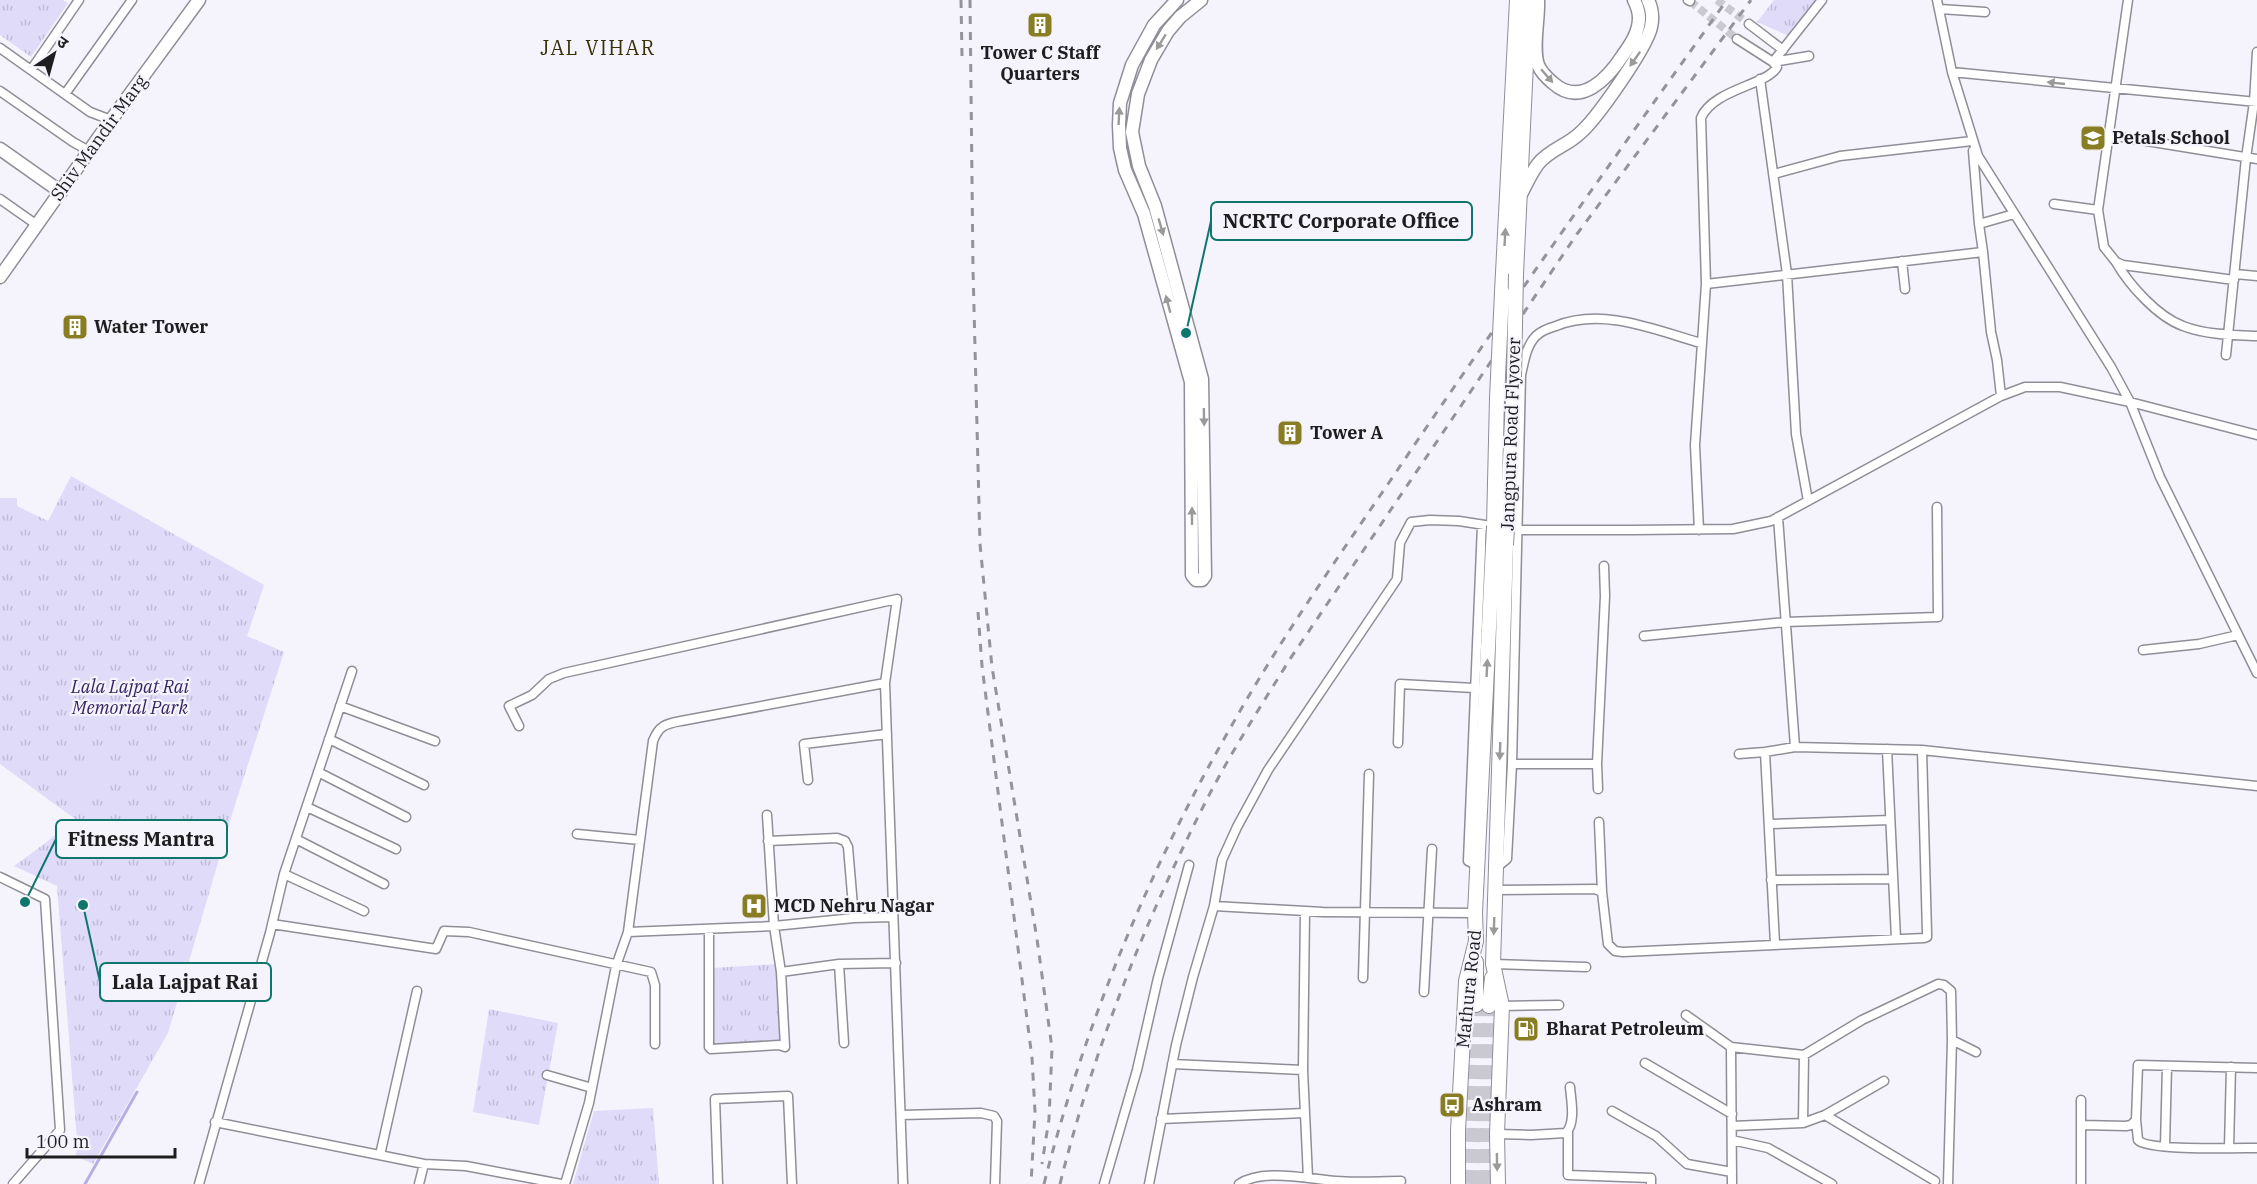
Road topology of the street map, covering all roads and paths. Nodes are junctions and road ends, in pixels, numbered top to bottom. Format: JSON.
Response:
{"nodes":[{"id":1,"x":77,"y":0,"type":"edge"},
{"id":2,"x":132,"y":0,"type":"edge"},
{"id":3,"x":199,"y":0,"type":"edge"},
{"id":4,"x":1177,"y":0,"type":"edge"},
{"id":5,"x":1201,"y":0,"type":"edge"},
{"id":6,"x":1517,"y":0,"type":"edge"},
{"id":7,"x":1529,"y":0,"type":"edge"},
{"id":8,"x":1538,"y":0,"type":"edge"},
{"id":9,"x":1822,"y":0,"type":"edge"},
{"id":10,"x":1959,"y":0,"type":"edge"},
{"id":11,"x":2128,"y":0,"type":"edge"},
{"id":12,"x":1643,"y":3,"type":"edge"},
{"id":13,"x":1939,"y":4,"type":"edge"},
{"id":14,"x":1959,"y":10,"type":"junction"},
{"id":15,"x":1985,"y":12,"type":"dead end"},
{"id":16,"x":1749,"y":24,"type":"tunnel mouth"},
{"id":17,"x":1737,"y":39,"type":"tunnel mouth"},
{"id":18,"x":0,"y":48,"type":"edge"},
{"id":19,"x":1783,"y":50,"type":"junction"},
{"id":20,"x":2257,"y":52,"type":"edge"},
{"id":21,"x":1809,"y":56,"type":"dead end"},
{"id":22,"x":1773,"y":62,"type":"junction"},
{"id":23,"x":32,"y":70,"type":"junction"},
{"id":24,"x":1952,"y":72,"type":"junction"},
{"id":25,"x":1760,"y":79,"type":"junction"},
{"id":26,"x":2115,"y":89,"type":"junction"},
{"id":27,"x":0,"y":91,"type":"edge"},
{"id":28,"x":65,"y":94,"type":"junction"},
{"id":29,"x":2256,"y":102,"type":"edge"},
{"id":30,"x":111,"y":120,"type":"junction"},
{"id":31,"x":2110,"y":135,"type":"junction"},
{"id":32,"x":1972,"y":141,"type":"junction"},
{"id":33,"x":0,"y":149,"type":"edge"},
{"id":34,"x":89,"y":151,"type":"junction"},
{"id":35,"x":2246,"y":158,"type":"junction"},
{"id":36,"x":2257,"y":159,"type":"edge"},
{"id":37,"x":1774,"y":174,"type":"junction"},
{"id":38,"x":61,"y":192,"type":"junction"},
{"id":39,"x":0,"y":199,"type":"edge"},
{"id":40,"x":1519,"y":200,"type":"junction"},
{"id":41,"x":2054,"y":204,"type":"dead end"},
{"id":42,"x":2098,"y":210,"type":"junction"},
{"id":43,"x":2014,"y":214,"type":"junction"},
{"id":44,"x":1979,"y":224,"type":"junction"},
{"id":45,"x":37,"y":225,"type":"junction"},
{"id":46,"x":1983,"y":252,"type":"junction"},
{"id":47,"x":1902,"y":261,"type":"junction"},
{"id":48,"x":2116,"y":262,"type":"junction"},
{"id":49,"x":1787,"y":274,"type":"junction"},
{"id":50,"x":2257,"y":276,"type":"edge"},
{"id":51,"x":0,"y":277,"type":"edge"},
{"id":52,"x":2234,"y":277,"type":"junction"},
{"id":53,"x":1706,"y":284,"type":"junction"},
{"id":54,"x":1905,"y":289,"type":"dead end"},
{"id":55,"x":2229,"y":335,"type":"junction"},
{"id":56,"x":2257,"y":336,"type":"edge"},
{"id":57,"x":1701,"y":343,"type":"junction"},
{"id":58,"x":2226,"y":355,"type":"dead end"},
{"id":59,"x":2001,"y":396,"type":"junction"},
{"id":60,"x":2130,"y":402,"type":"junction"},
{"id":61,"x":2257,"y":435,"type":"edge"},
{"id":62,"x":1808,"y":501,"type":"junction"},
{"id":63,"x":1937,"y":507,"type":"dead end"},
{"id":64,"x":1778,"y":517,"type":"junction"},
{"id":65,"x":1482,"y":525,"type":"junction"},
{"id":66,"x":1517,"y":530,"type":"junction"},
{"id":67,"x":1699,"y":530,"type":"junction"},
{"id":68,"x":1604,"y":566,"type":"dead end"},
{"id":69,"x":1785,"y":622,"type":"junction"},
{"id":70,"x":2238,"y":635,"type":"junction"},
{"id":71,"x":1644,"y":636,"type":"dead end"},
{"id":72,"x":2143,"y":650,"type":"dead end"},
{"id":73,"x":352,"y":670,"type":"dead end"},
{"id":74,"x":2257,"y":673,"type":"edge"},
{"id":75,"x":885,"y":683,"type":"junction"},
{"id":76,"x":1474,"y":688,"type":"junction"},
{"id":77,"x":340,"y":706,"type":"junction"},
{"id":78,"x":519,"y":726,"type":"dead end"},
{"id":79,"x":887,"y":734,"type":"junction"},
{"id":80,"x":329,"y":739,"type":"junction"},
{"id":81,"x":435,"y":741,"type":"dead end"},
{"id":82,"x":1398,"y":743,"type":"dead end"},
{"id":83,"x":1795,"y":747,"type":"junction"},
{"id":84,"x":1887,"y":748,"type":"junction"},
{"id":85,"x":1922,"y":750,"type":"junction"},
{"id":86,"x":1765,"y":752,"type":"junction"},
{"id":87,"x":1739,"y":754,"type":"dead end"},
{"id":88,"x":1512,"y":764,"type":"junction"},
{"id":89,"x":1597,"y":764,"type":"junction"},
{"id":90,"x":318,"y":772,"type":"junction"},
{"id":91,"x":1369,"y":774,"type":"dead end"},
{"id":92,"x":808,"y":780,"type":"dead end"},
{"id":93,"x":424,"y":784,"type":"dead end"},
{"id":94,"x":2257,"y":786,"type":"edge"},
{"id":95,"x":1598,"y":789,"type":"dead end"},
{"id":96,"x":307,"y":807,"type":"junction"},
{"id":97,"x":767,"y":815,"type":"dead end"},
{"id":98,"x":406,"y":817,"type":"dead end"},
{"id":99,"x":1890,"y":820,"type":"junction"},
{"id":100,"x":1599,"y":822,"type":"dead end"},
{"id":101,"x":1769,"y":824,"type":"junction"},
{"id":102,"x":577,"y":834,"type":"dead end"},
{"id":103,"x":296,"y":839,"type":"junction"},
{"id":104,"x":640,"y":840,"type":"junction"},
{"id":105,"x":768,"y":841,"type":"junction"},
{"id":106,"x":396,"y":849,"type":"dead end"},
{"id":107,"x":1432,"y":849,"type":"dead end"},
{"id":108,"x":1478,"y":859,"type":"junction"},
{"id":109,"x":1496,"y":861,"type":"junction"},
{"id":110,"x":1189,"y":865,"type":"dead end"},
{"id":111,"x":284,"y":874,"type":"junction"},
{"id":112,"x":0,"y":877,"type":"edge"},
{"id":113,"x":1893,"y":879,"type":"junction"},
{"id":114,"x":1771,"y":880,"type":"junction"},
{"id":115,"x":384,"y":884,"type":"dead end"},
{"id":116,"x":1496,"y":890,"type":"junction"},
{"id":117,"x":1602,"y":892,"type":"junction"},
{"id":118,"x":1214,"y":906,"type":"junction"},
{"id":119,"x":364,"y":911,"type":"dead end"},
{"id":120,"x":1305,"y":911,"type":"junction"},
{"id":121,"x":1366,"y":911,"type":"junction"},
{"id":122,"x":1427,"y":912,"type":"junction"},
{"id":123,"x":1475,"y":913,"type":"junction"},
{"id":124,"x":893,"y":917,"type":"junction"},
{"id":125,"x":855,"y":918,"type":"junction"},
{"id":126,"x":272,"y":924,"type":"junction"},
{"id":127,"x":774,"y":926,"type":"junction"},
{"id":128,"x":709,"y":929,"type":"junction"},
{"id":129,"x":628,"y":932,"type":"junction"},
{"id":130,"x":1896,"y":939,"type":"junction"},
{"id":131,"x":1476,"y":941,"type":"junction"},
{"id":132,"x":1774,"y":944,"type":"junction"},
{"id":133,"x":896,"y":963,"type":"junction"},
{"id":134,"x":839,"y":964,"type":"junction"},
{"id":135,"x":1493,"y":964,"type":"junction"},
{"id":136,"x":616,"y":966,"type":"junction"},
{"id":137,"x":1586,"y":967,"type":"dead end"},
{"id":138,"x":781,"y":972,"type":"junction"},
{"id":139,"x":1363,"y":978,"type":"dead end"},
{"id":140,"x":417,"y":991,"type":"dead end"},
{"id":141,"x":1424,"y":992,"type":"dead end"},
{"id":142,"x":1559,"y":1005,"type":"dead end"},
{"id":143,"x":1489,"y":1006,"type":"junction"},
{"id":144,"x":1686,"y":1015,"type":"dead end"},
{"id":145,"x":1952,"y":1040,"type":"junction"},
{"id":146,"x":844,"y":1043,"type":"dead end"},
{"id":147,"x":655,"y":1044,"type":"dead end"},
{"id":148,"x":1731,"y":1047,"type":"junction"},
{"id":149,"x":1976,"y":1052,"type":"dead end"},
{"id":150,"x":1804,"y":1055,"type":"junction"},
{"id":151,"x":1645,"y":1063,"type":"dead end"},
{"id":152,"x":1172,"y":1064,"type":"junction"},
{"id":153,"x":2167,"y":1066,"type":"junction"},
{"id":154,"x":2231,"y":1067,"type":"junction"},
{"id":155,"x":2257,"y":1068,"type":"edge"},
{"id":156,"x":1303,"y":1070,"type":"junction"},
{"id":157,"x":548,"y":1076,"type":"dead end"},
{"id":158,"x":1884,"y":1081,"type":"dead end"},
{"id":159,"x":1570,"y":1087,"type":"dead end"},
{"id":160,"x":592,"y":1088,"type":"junction"},
{"id":161,"x":2081,"y":1100,"type":"dead end"},
{"id":162,"x":1612,"y":1111,"type":"dead end"},
{"id":163,"x":1305,"y":1113,"type":"junction"},
{"id":164,"x":1732,"y":1114,"type":"junction"},
{"id":165,"x":901,"y":1115,"type":"junction"},
{"id":166,"x":1825,"y":1115,"type":"junction"},
{"id":167,"x":1161,"y":1119,"type":"junction"},
{"id":168,"x":2136,"y":1120,"type":"junction"},
{"id":169,"x":215,"y":1122,"type":"junction"},
{"id":170,"x":1803,"y":1123,"type":"junction"},
{"id":171,"x":2081,"y":1125,"type":"junction"},
{"id":172,"x":1732,"y":1126,"type":"junction"},
{"id":173,"x":1568,"y":1132,"type":"junction"},
{"id":174,"x":1497,"y":1134,"type":"junction"},
{"id":175,"x":1732,"y":1140,"type":"junction"},
{"id":176,"x":2165,"y":1146,"type":"junction"},
{"id":177,"x":2229,"y":1148,"type":"junction"},
{"id":178,"x":2257,"y":1148,"type":"edge"},
{"id":179,"x":380,"y":1155,"type":"junction"},
{"id":180,"x":424,"y":1164,"type":"junction"},
{"id":181,"x":1732,"y":1172,"type":"junction"},
{"id":182,"x":1308,"y":1178,"type":"junction"},
{"id":183,"x":1935,"y":1180,"type":"dead end"},
{"id":184,"x":1401,"y":1181,"type":"dead end"},
{"id":185,"x":1338,"y":1183,"type":"edge"},
{"id":186,"x":14,"y":1184,"type":"edge"},
{"id":187,"x":199,"y":1184,"type":"edge"},
{"id":188,"x":419,"y":1184,"type":"edge"},
{"id":189,"x":561,"y":1184,"type":"edge"},
{"id":190,"x":565,"y":1184,"type":"edge"},
{"id":191,"x":718,"y":1184,"type":"edge"},
{"id":192,"x":792,"y":1184,"type":"edge"},
{"id":193,"x":903,"y":1184,"type":"edge"},
{"id":194,"x":995,"y":1184,"type":"edge"},
{"id":195,"x":1104,"y":1184,"type":"edge"},
{"id":196,"x":1149,"y":1184,"type":"edge"},
{"id":197,"x":1239,"y":1184,"type":"edge"},
{"id":198,"x":1458,"y":1184,"type":"edge"},
{"id":199,"x":1498,"y":1184,"type":"edge"},
{"id":200,"x":1651,"y":1184,"type":"edge"},
{"id":201,"x":1732,"y":1184,"type":"edge"},
{"id":202,"x":1832,"y":1184,"type":"edge"},
{"id":203,"x":1948,"y":1184,"type":"edge"},
{"id":204,"x":2081,"y":1184,"type":"edge"}],
"edges":[{"from":1,"to":23,"type":"street"},
{"from":2,"to":28,"type":"street"},
{"from":3,"to":30,"type":"main road","name":"Shiv Mandir Marg"},
{"from":5,"to":4,"type":"main road","one_way":true},
{"from":108,"to":6,"type":"main road","name":"Jangpura Road Flyover","one_way":true,"bridge":true},
{"from":7,"to":40,"type":"main road","name":"Jangpura Road Flyover"},
{"from":8,"to":12,"type":"main road","one_way":true},
{"from":9,"to":19,"type":"street"},
{"from":10,"to":14,"type":"street"},
{"from":11,"to":26,"type":"street"},
{"from":12,"to":40,"type":"main road","one_way":true},
{"from":13,"to":14,"type":"street"},
{"from":13,"to":24,"type":"street"},
{"from":14,"to":15,"type":"street"},
{"from":16,"to":19,"type":"street"},
{"from":17,"to":22,"type":"street"},
{"from":18,"to":23,"type":"street"},
{"from":19,"to":22,"type":"street"},
{"from":20,"to":29,"type":"street"},
{"from":21,"to":22,"type":"street"},
{"from":22,"to":25,"type":"street"},
{"from":23,"to":28,"type":"street"},
{"from":26,"to":24,"type":"street","one_way":true},
{"from":24,"to":32,"type":"street"},
{"from":25,"to":37,"type":"street"},
{"from":25,"to":53,"type":"street"},
{"from":26,"to":29,"type":"street"},
{"from":26,"to":31,"type":"street"},
{"from":27,"to":34,"type":"street"},
{"from":28,"to":30,"type":"street"},
{"from":29,"to":35,"type":"street"},
{"from":30,"to":34,"type":"main road","name":"Shiv Mandir Marg"},
{"from":31,"to":35,"type":"street"},
{"from":31,"to":42,"type":"street"},
{"from":32,"to":37,"type":"street"},
{"from":32,"to":43,"type":"street"},
{"from":32,"to":44,"type":"street"},
{"from":33,"to":38,"type":"main road"},
{"from":34,"to":38,"type":"main road","name":"Shiv Mandir Marg"},
{"from":35,"to":36,"type":"street"},
{"from":35,"to":52,"type":"street"},
{"from":37,"to":49,"type":"street"},
{"from":38,"to":45,"type":"main road","name":"Shiv Mandir Marg"},
{"from":39,"to":45,"type":"street"},
{"from":40,"to":109,"type":"main road","name":"Jangpura Road Flyover","one_way":true,"bridge":true},
{"from":41,"to":42,"type":"street"},
{"from":42,"to":48,"type":"street"},
{"from":43,"to":44,"type":"street"},
{"from":43,"to":60,"type":"street"},
{"from":44,"to":46,"type":"street"},
{"from":45,"to":51,"type":"main road","name":"Shiv Mandir Marg"},
{"from":46,"to":47,"type":"street"},
{"from":46,"to":59,"type":"street"},
{"from":47,"to":49,"type":"street"},
{"from":47,"to":54,"type":"street"},
{"from":48,"to":52,"type":"street"},
{"from":48,"to":55,"type":"street"},
{"from":49,"to":53,"type":"street"},
{"from":49,"to":62,"type":"street"},
{"from":50,"to":52,"type":"street"},
{"from":52,"to":55,"type":"street"},
{"from":53,"to":57,"type":"street"},
{"from":55,"to":56,"type":"street"},
{"from":55,"to":58,"type":"street"},
{"from":57,"to":66,"type":"street"},
{"from":57,"to":67,"type":"street"},
{"from":59,"to":60,"type":"street"},
{"from":59,"to":62,"type":"street"},
{"from":60,"to":61,"type":"street"},
{"from":60,"to":70,"type":"street"},
{"from":62,"to":64,"type":"street"},
{"from":63,"to":69,"type":"street"},
{"from":64,"to":67,"type":"street"},
{"from":64,"to":69,"type":"street"},
{"from":65,"to":66,"type":"street"},
{"from":65,"to":76,"type":"street"},
{"from":65,"to":118,"type":"street"},
{"from":66,"to":67,"type":"street"},
{"from":66,"to":88,"type":"street"},
{"from":68,"to":89,"type":"street"},
{"from":69,"to":71,"type":"street"},
{"from":69,"to":83,"type":"street"},
{"from":70,"to":72,"type":"street"},
{"from":70,"to":74,"type":"street"},
{"from":73,"to":77,"type":"street"},
{"from":75,"to":78,"type":"street"},
{"from":75,"to":79,"type":"street"},
{"from":75,"to":104,"type":"street"},
{"from":76,"to":82,"type":"street"},
{"from":76,"to":108,"type":"street"},
{"from":77,"to":80,"type":"street"},
{"from":77,"to":81,"type":"street"},
{"from":79,"to":92,"type":"street"},
{"from":79,"to":124,"type":"street"},
{"from":80,"to":90,"type":"street"},
{"from":80,"to":93,"type":"street"},
{"from":83,"to":84,"type":"street"},
{"from":83,"to":86,"type":"street"},
{"from":84,"to":85,"type":"street"},
{"from":84,"to":99,"type":"street"},
{"from":85,"to":94,"type":"street"},
{"from":85,"to":130,"type":"street"},
{"from":86,"to":87,"type":"street"},
{"from":86,"to":101,"type":"street"},
{"from":88,"to":89,"type":"street"},
{"from":88,"to":109,"type":"street"},
{"from":89,"to":95,"type":"street"},
{"from":90,"to":96,"type":"street"},
{"from":90,"to":98,"type":"street"},
{"from":91,"to":121,"type":"street"},
{"from":96,"to":103,"type":"street"},
{"from":96,"to":106,"type":"street"},
{"from":97,"to":105,"type":"street"},
{"from":99,"to":101,"type":"street"},
{"from":99,"to":113,"type":"street"},
{"from":100,"to":117,"type":"street"},
{"from":101,"to":114,"type":"street"},
{"from":102,"to":104,"type":"street"},
{"from":103,"to":111,"type":"street"},
{"from":103,"to":115,"type":"street"},
{"from":104,"to":129,"type":"street"},
{"from":105,"to":125,"type":"street"},
{"from":105,"to":127,"type":"street"},
{"from":107,"to":122,"type":"street"},
{"from":108,"to":123,"type":"main road","name":"Mathura Road"},
{"from":109,"to":116,"type":"main road","name":"Mathura Road"},
{"from":110,"to":195,"type":"street"},
{"from":111,"to":119,"type":"street"},
{"from":111,"to":126,"type":"street"},
{"from":112,"to":186,"type":"street"},
{"from":113,"to":114,"type":"street"},
{"from":113,"to":130,"type":"street"},
{"from":114,"to":132,"type":"street"},
{"from":116,"to":117,"type":"street"},
{"from":116,"to":135,"type":"main road","name":"Mathura Road","one_way":true},
{"from":117,"to":132,"type":"street"},
{"from":118,"to":120,"type":"street"},
{"from":118,"to":152,"type":"street"},
{"from":120,"to":121,"type":"street"},
{"from":120,"to":156,"type":"street"},
{"from":121,"to":122,"type":"street"},
{"from":121,"to":139,"type":"street"},
{"from":122,"to":123,"type":"street"},
{"from":122,"to":141,"type":"street"},
{"from":123,"to":131,"type":"main road","name":"Mathura Road"},
{"from":124,"to":125,"type":"street"},
{"from":124,"to":133,"type":"street"},
{"from":125,"to":127,"type":"street"},
{"from":126,"to":136,"type":"street"},
{"from":126,"to":169,"type":"street"},
{"from":127,"to":128,"type":"street"},
{"from":127,"to":138,"type":"street"},
{"from":128,"to":129,"type":"street"},
{"from":128,"to":138,"type":"street"},
{"from":129,"to":136,"type":"street"},
{"from":130,"to":132,"type":"street"},
{"from":131,"to":143,"type":"main road"},
{"from":131,"to":198,"type":"main road","name":"Mathura Road"},
{"from":133,"to":134,"type":"street"},
{"from":133,"to":165,"type":"street"},
{"from":134,"to":138,"type":"street"},
{"from":134,"to":146,"type":"street"},
{"from":135,"to":137,"type":"street"},
{"from":135,"to":143,"type":"main road","name":"Mathura Road"},
{"from":136,"to":147,"type":"street"},
{"from":136,"to":160,"type":"street"},
{"from":140,"to":179,"type":"street"},
{"from":142,"to":143,"type":"street"},
{"from":143,"to":174,"type":"main road","name":"Mathura Road"},
{"from":144,"to":148,"type":"street"},
{"from":145,"to":149,"type":"street"},
{"from":145,"to":150,"type":"street"},
{"from":145,"to":203,"type":"street"},
{"from":148,"to":150,"type":"street"},
{"from":148,"to":164,"type":"street"},
{"from":150,"to":170,"type":"street"},
{"from":151,"to":164,"type":"street"},
{"from":152,"to":156,"type":"street"},
{"from":152,"to":167,"type":"street"},
{"from":153,"to":154,"type":"street"},
{"from":153,"to":168,"type":"street"},
{"from":153,"to":176,"type":"street"},
{"from":154,"to":155,"type":"street"},
{"from":154,"to":177,"type":"street"},
{"from":156,"to":163,"type":"street"},
{"from":157,"to":160,"type":"street"},
{"from":158,"to":166,"type":"street"},
{"from":159,"to":173,"type":"street"},
{"from":160,"to":190,"type":"street"},
{"from":161,"to":171,"type":"street"},
{"from":162,"to":181,"type":"street"},
{"from":163,"to":167,"type":"street"},
{"from":163,"to":182,"type":"street"},
{"from":164,"to":172,"type":"street"},
{"from":165,"to":193,"type":"street"},
{"from":165,"to":194,"type":"street"},
{"from":166,"to":170,"type":"street"},
{"from":166,"to":183,"type":"street"},
{"from":167,"to":196,"type":"street"},
{"from":168,"to":171,"type":"street"},
{"from":168,"to":176,"type":"street"},
{"from":169,"to":179,"type":"street"},
{"from":169,"to":187,"type":"street"},
{"from":170,"to":172,"type":"street"},
{"from":171,"to":204,"type":"street"},
{"from":172,"to":175,"type":"street"},
{"from":173,"to":174,"type":"street"},
{"from":173,"to":200,"type":"street"},
{"from":174,"to":199,"type":"main road","name":"Mathura Road","one_way":true},
{"from":175,"to":181,"type":"street"},
{"from":175,"to":202,"type":"street"},
{"from":176,"to":177,"type":"street"},
{"from":177,"to":178,"type":"street"},
{"from":179,"to":180,"type":"street"},
{"from":180,"to":188,"type":"street"},
{"from":180,"to":189,"type":"street"},
{"from":181,"to":201,"type":"street"},
{"from":182,"to":185,"type":"street"},
{"from":182,"to":197,"type":"street"},
{"from":184,"to":185,"type":"street"},
{"from":191,"to":192,"type":"street"}]}
